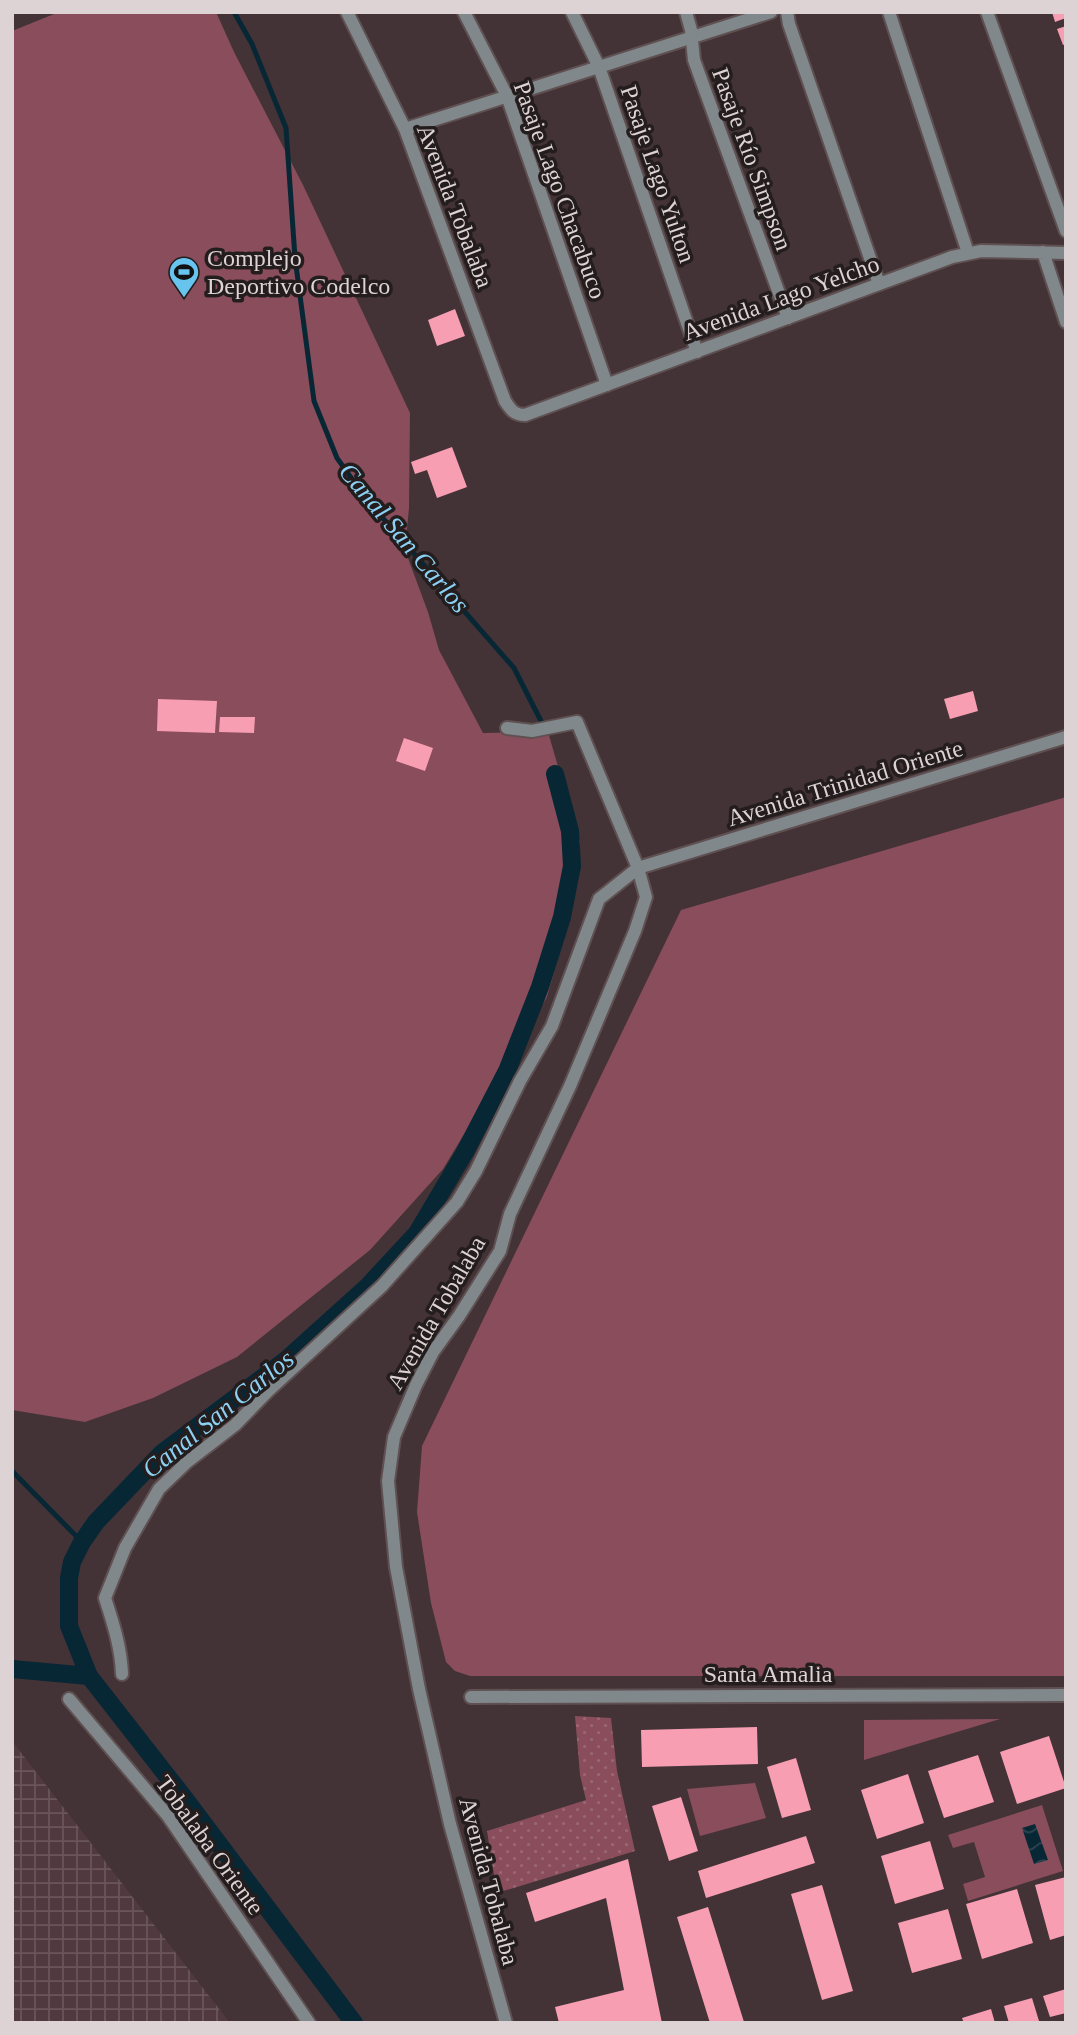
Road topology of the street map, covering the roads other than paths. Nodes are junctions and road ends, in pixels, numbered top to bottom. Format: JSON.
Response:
{"nodes":[{"id":1,"x":347,"y":12,"type":"edge"},
{"id":2,"x":464,"y":12,"type":"edge"},
{"id":3,"x":572,"y":12,"type":"edge"},
{"id":4,"x":686,"y":12,"type":"edge"},
{"id":5,"x":771,"y":12,"type":"edge"},
{"id":6,"x":787,"y":12,"type":"edge"},
{"id":7,"x":889,"y":12,"type":"edge"},
{"id":8,"x":986,"y":12,"type":"edge"},
{"id":9,"x":691,"y":38,"type":"junction"},
{"id":10,"x":599,"y":67,"type":"junction"},
{"id":11,"x":507,"y":96,"type":"junction"},
{"id":12,"x":405,"y":129,"type":"junction"},
{"id":13,"x":1066,"y":231,"type":"edge"},
{"id":14,"x":1043,"y":252,"type":"junction"},
{"id":15,"x":968,"y":253,"type":"junction"},
{"id":16,"x":1066,"y":253,"type":"edge"},
{"id":17,"x":879,"y":284,"type":"junction"},
{"id":18,"x":788,"y":318,"type":"junction"},
{"id":19,"x":1066,"y":322,"type":"edge"},
{"id":20,"x":697,"y":352,"type":"junction"},
{"id":21,"x":607,"y":385,"type":"junction"},
{"id":22,"x":517,"y":415,"type":"joint"},
{"id":23,"x":507,"y":728,"type":"dead end"},
{"id":24,"x":1066,"y":737,"type":"edge"},
{"id":25,"x":638,"y":869,"type":"junction"},
{"id":26,"x":122,"y":1674,"type":"dead end"},
{"id":27,"x":1066,"y":1695,"type":"edge"},
{"id":28,"x":471,"y":1697,"type":"dead end"},
{"id":29,"x":69,"y":1699,"type":"dead end"},
{"id":30,"x":309,"y":2023,"type":"edge"},
{"id":31,"x":506,"y":2023,"type":"edge"}],
"edges":[{"from":1,"to":12,"type":"street","name":"Avenida Tobalaba"},
{"from":2,"to":11,"type":"street","name":"Pasaje Lago Chacabuco"},
{"from":3,"to":10,"type":"street","name":"Pasaje Lago Yulton"},
{"from":4,"to":9,"type":"street","name":"Pasaje Río Simpson"},
{"from":5,"to":9,"type":"street"},
{"from":6,"to":17,"type":"street"},
{"from":7,"to":15,"type":"street"},
{"from":8,"to":13,"type":"street"},
{"from":9,"to":10,"type":"street"},
{"from":9,"to":18,"type":"street","name":"Pasaje Río Simpson"},
{"from":10,"to":11,"type":"street"},
{"from":10,"to":20,"type":"street","name":"Pasaje Lago Yulton"},
{"from":11,"to":12,"type":"street"},
{"from":11,"to":21,"type":"street","name":"Pasaje Lago Chacabuco"},
{"from":12,"to":22,"type":"street","name":"Avenida Tobalaba"},
{"from":14,"to":15,"type":"street","name":"Avenida Lago Yelcho"},
{"from":14,"to":16,"type":"street","name":"Avenida Lago Yelcho"},
{"from":14,"to":19,"type":"street"},
{"from":15,"to":17,"type":"street","name":"Avenida Lago Yelcho"},
{"from":17,"to":18,"type":"street","name":"Avenida Lago Yelcho"},
{"from":18,"to":20,"type":"street","name":"Avenida Lago Yelcho"},
{"from":20,"to":21,"type":"street","name":"Avenida Lago Yelcho"},
{"from":21,"to":22,"type":"street","name":"Avenida Lago Yelcho"},
{"from":23,"to":25,"type":"street","name":"Avenida Tobalaba"},
{"from":24,"to":25,"type":"street","name":"Avenida Trinidad Oriente"},
{"from":25,"to":26,"type":"street"},
{"from":25,"to":31,"type":"street","name":"Avenida Tobalaba"},
{"from":27,"to":28,"type":"street","name":"Santa Amalia"},
{"from":29,"to":30,"type":"street","name":"Tobalaba Oriente"}]}
